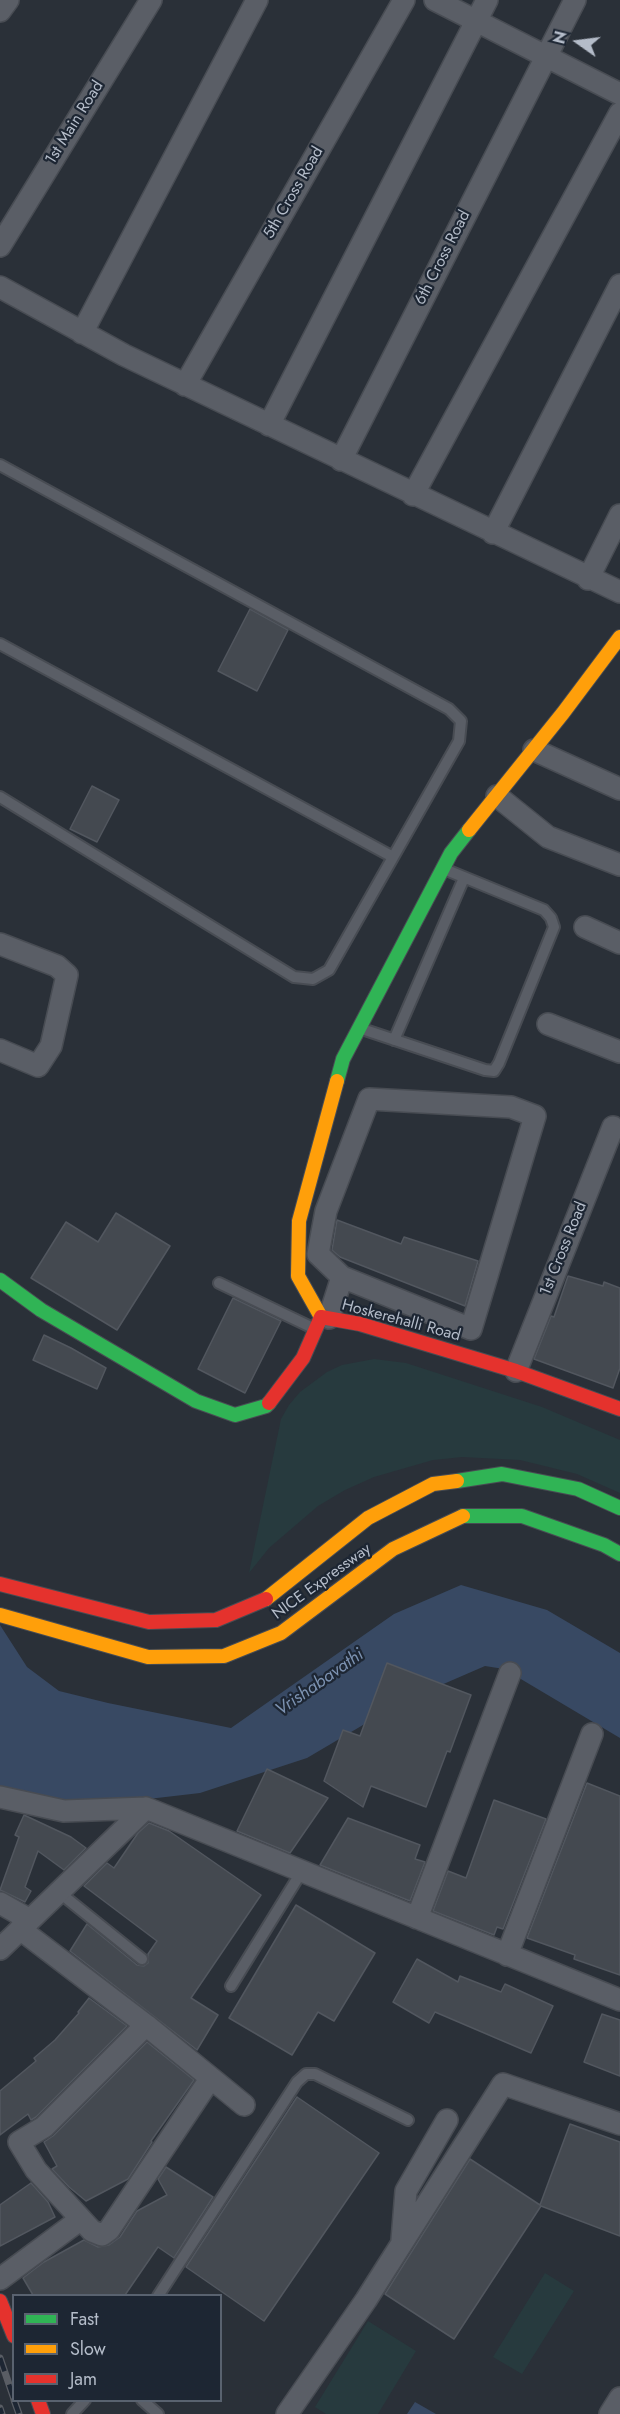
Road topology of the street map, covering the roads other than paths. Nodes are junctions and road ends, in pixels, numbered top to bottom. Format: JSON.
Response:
{"nodes":[{"id":1,"x":8,"y":0,"type":"edge"},
{"id":2,"x":151,"y":0,"type":"edge"},
{"id":3,"x":257,"y":0,"type":"edge"},
{"id":4,"x":404,"y":0,"type":"edge"},
{"id":5,"x":435,"y":0,"type":"edge"},
{"id":6,"x":487,"y":0,"type":"edge"},
{"id":7,"x":575,"y":0,"type":"edge"},
{"id":8,"x":0,"y":11,"type":"edge"},
{"id":9,"x":477,"y":21,"type":"junction"},
{"id":10,"x":546,"y":57,"type":"junction"},
{"id":11,"x":620,"y":94,"type":"edge"},
{"id":12,"x":620,"y":113,"type":"edge"},
{"id":13,"x":0,"y":246,"type":"edge"},
{"id":14,"x":620,"y":285,"type":"edge"},
{"id":15,"x":0,"y":287,"type":"edge"},
{"id":16,"x":82,"y":333,"type":"junction"},
{"id":17,"x":185,"y":385,"type":"junction"},
{"id":18,"x":269,"y":425,"type":"junction"},
{"id":19,"x":341,"y":460,"type":"junction"},
{"id":20,"x":0,"y":465,"type":"edge"},
{"id":21,"x":413,"y":495,"type":"junction"},
{"id":22,"x":620,"y":515,"type":"edge"},
{"id":23,"x":493,"y":533,"type":"junction"},
{"id":24,"x":588,"y":579,"type":"junction"},
{"id":25,"x":620,"y":592,"type":"edge"},
{"id":26,"x":620,"y":636,"type":"edge"},
{"id":27,"x":0,"y":644,"type":"edge"},
{"id":28,"x":534,"y":750,"type":"junction"},
{"id":29,"x":620,"y":789,"type":"edge"},
{"id":30,"x":497,"y":796,"type":"junction"},
{"id":31,"x":0,"y":797,"type":"edge"},
{"id":32,"x":393,"y":857,"type":"junction"},
{"id":33,"x":620,"y":865,"type":"edge"},
{"id":34,"x":442,"y":869,"type":"junction"},
{"id":35,"x":464,"y":878,"type":"junction"},
{"id":36,"x":585,"y":927,"type":"dead end"},
{"id":37,"x":620,"y":943,"type":"edge"},
{"id":38,"x":0,"y":944,"type":"edge"},
{"id":39,"x":548,"y":1024,"type":"dead end"},
{"id":40,"x":359,"y":1028,"type":"junction"},
{"id":41,"x":394,"y":1040,"type":"junction"},
{"id":42,"x":0,"y":1050,"type":"edge"},
{"id":43,"x":620,"y":1052,"type":"edge"},
{"id":44,"x":613,"y":1126,"type":"dead end"},
{"id":45,"x":342,"y":1277,"type":"junction"},
{"id":46,"x":0,"y":1280,"type":"edge"},
{"id":47,"x":219,"y":1283,"type":"dead end"},
{"id":48,"x":322,"y":1322,"type":"junction"},
{"id":49,"x":516,"y":1371,"type":"junction"},
{"id":50,"x":620,"y":1409,"type":"edge"},
{"id":51,"x":620,"y":1508,"type":"edge"},
{"id":52,"x":620,"y":1554,"type":"edge"},
{"id":53,"x":2,"y":1584,"type":"edge"},
{"id":54,"x":2,"y":1615,"type":"edge"},
{"id":55,"x":510,"y":1673,"type":"dead end"},
{"id":56,"x":592,"y":1734,"type":"dead end"},
{"id":57,"x":0,"y":1797,"type":"edge"},
{"id":58,"x":146,"y":1808,"type":"junction"},
{"id":59,"x":302,"y":1871,"type":"junction"},
{"id":60,"x":60,"y":1893,"type":"junction"},
{"id":61,"x":0,"y":1903,"type":"edge"},
{"id":62,"x":417,"y":1918,"type":"junction"},
{"id":63,"x":25,"y":1924,"type":"junction"},
{"id":64,"x":0,"y":1949,"type":"edge"},
{"id":65,"x":507,"y":1954,"type":"junction"},
{"id":66,"x":142,"y":1959,"type":"dead end"},
{"id":67,"x":231,"y":1986,"type":"dead end"},
{"id":68,"x":620,"y":2000,"type":"edge"},
{"id":69,"x":146,"y":2025,"type":"junction"},
{"id":70,"x":210,"y":2079,"type":"junction"},
{"id":71,"x":244,"y":2105,"type":"dead end"},
{"id":72,"x":408,"y":2120,"type":"dead end"},
{"id":73,"x":447,"y":2121,"type":"dead end"},
{"id":74,"x":620,"y":2124,"type":"edge"},
{"id":75,"x":81,"y":2219,"type":"junction"},
{"id":76,"x":401,"y":2244,"type":"junction"},
{"id":77,"x":0,"y":2279,"type":"edge"},
{"id":78,"x":159,"y":2294,"type":"edge"},
{"id":79,"x":0,"y":2301,"type":"edge"},
{"id":80,"x":11,"y":2341,"type":"edge"},
{"id":81,"x":83,"y":2402,"type":"edge"},
{"id":82,"x":144,"y":2402,"type":"edge"},
{"id":83,"x":72,"y":2414,"type":"edge"},
{"id":84,"x":158,"y":2414,"type":"edge"},
{"id":85,"x":287,"y":2414,"type":"edge"}],
"edges":[{"from":1,"to":8,"type":"street"},
{"from":2,"to":13,"type":"street","name":"1st Main Road"},
{"from":3,"to":16,"type":"street"},
{"from":4,"to":17,"type":"street","name":"5th Cross Road"},
{"from":5,"to":9,"type":"street"},
{"from":6,"to":9,"type":"street"},
{"from":7,"to":10,"type":"street","name":"6th Cross Road"},
{"from":9,"to":10,"type":"street"},
{"from":9,"to":18,"type":"street"},
{"from":10,"to":11,"type":"street"},
{"from":10,"to":19,"type":"street","name":"6th Cross Road"},
{"from":12,"to":21,"type":"street"},
{"from":14,"to":23,"type":"street"},
{"from":15,"to":16,"type":"street"},
{"from":16,"to":17,"type":"street"},
{"from":17,"to":18,"type":"street"},
{"from":18,"to":19,"type":"street"},
{"from":19,"to":21,"type":"street"},
{"from":20,"to":32,"type":"lane"},
{"from":21,"to":23,"type":"street"},
{"from":22,"to":24,"type":"street"},
{"from":23,"to":24,"type":"street"},
{"from":24,"to":25,"type":"street"},
{"from":26,"to":28,"type":"main road"},
{"from":27,"to":32,"type":"lane"},
{"from":28,"to":29,"type":"street"},
{"from":28,"to":30,"type":"main road"},
{"from":30,"to":33,"type":"street"},
{"from":30,"to":34,"type":"main road"},
{"from":31,"to":32,"type":"lane"},
{"from":34,"to":35,"type":"lane"},
{"from":34,"to":40,"type":"main road"},
{"from":35,"to":41,"type":"lane"},
{"from":35,"to":41,"type":"lane"},
{"from":36,"to":37,"type":"street"},
{"from":38,"to":42,"type":"street"},
{"from":39,"to":43,"type":"street"},
{"from":40,"to":41,"type":"lane"},
{"from":40,"to":48,"type":"main road"},
{"from":44,"to":49,"type":"street","name":"1st Cross Road"},
{"from":45,"to":45,"type":"street"},
{"from":45,"to":48,"type":"street"},
{"from":46,"to":48,"type":"main road"},
{"from":47,"to":48,"type":"lane"},
{"from":48,"to":49,"type":"main road","name":"Hoskerehalli Road"},
{"from":49,"to":50,"type":"main road","name":"Hoskerehalli Road"},
{"from":51,"to":53,"type":"main road","name":"NICE Expressway"},
{"from":52,"to":54,"type":"main road","name":"NICE Expressway"},
{"from":55,"to":62,"type":"street"},
{"from":56,"to":65,"type":"street"},
{"from":57,"to":58,"type":"street"},
{"from":58,"to":59,"type":"street"},
{"from":58,"to":60,"type":"street"},
{"from":59,"to":62,"type":"street"},
{"from":59,"to":67,"type":"lane"},
{"from":60,"to":63,"type":"street"},
{"from":60,"to":66,"type":"lane"},
{"from":61,"to":63,"type":"street"},
{"from":62,"to":65,"type":"street"},
{"from":63,"to":64,"type":"street"},
{"from":63,"to":69,"type":"street"},
{"from":65,"to":68,"type":"street"},
{"from":69,"to":70,"type":"street"},
{"from":69,"to":75,"type":"street"},
{"from":70,"to":71,"type":"street"},
{"from":70,"to":75,"type":"street"},
{"from":72,"to":78,"type":"lane"},
{"from":73,"to":76,"type":"street"},
{"from":74,"to":76,"type":"street"},
{"from":75,"to":77,"type":"street"},
{"from":76,"to":85,"type":"street"},
{"from":79,"to":80,"type":"main road"},
{"from":81,"to":83,"type":"lane"},
{"from":82,"to":84,"type":"lane"}]}
